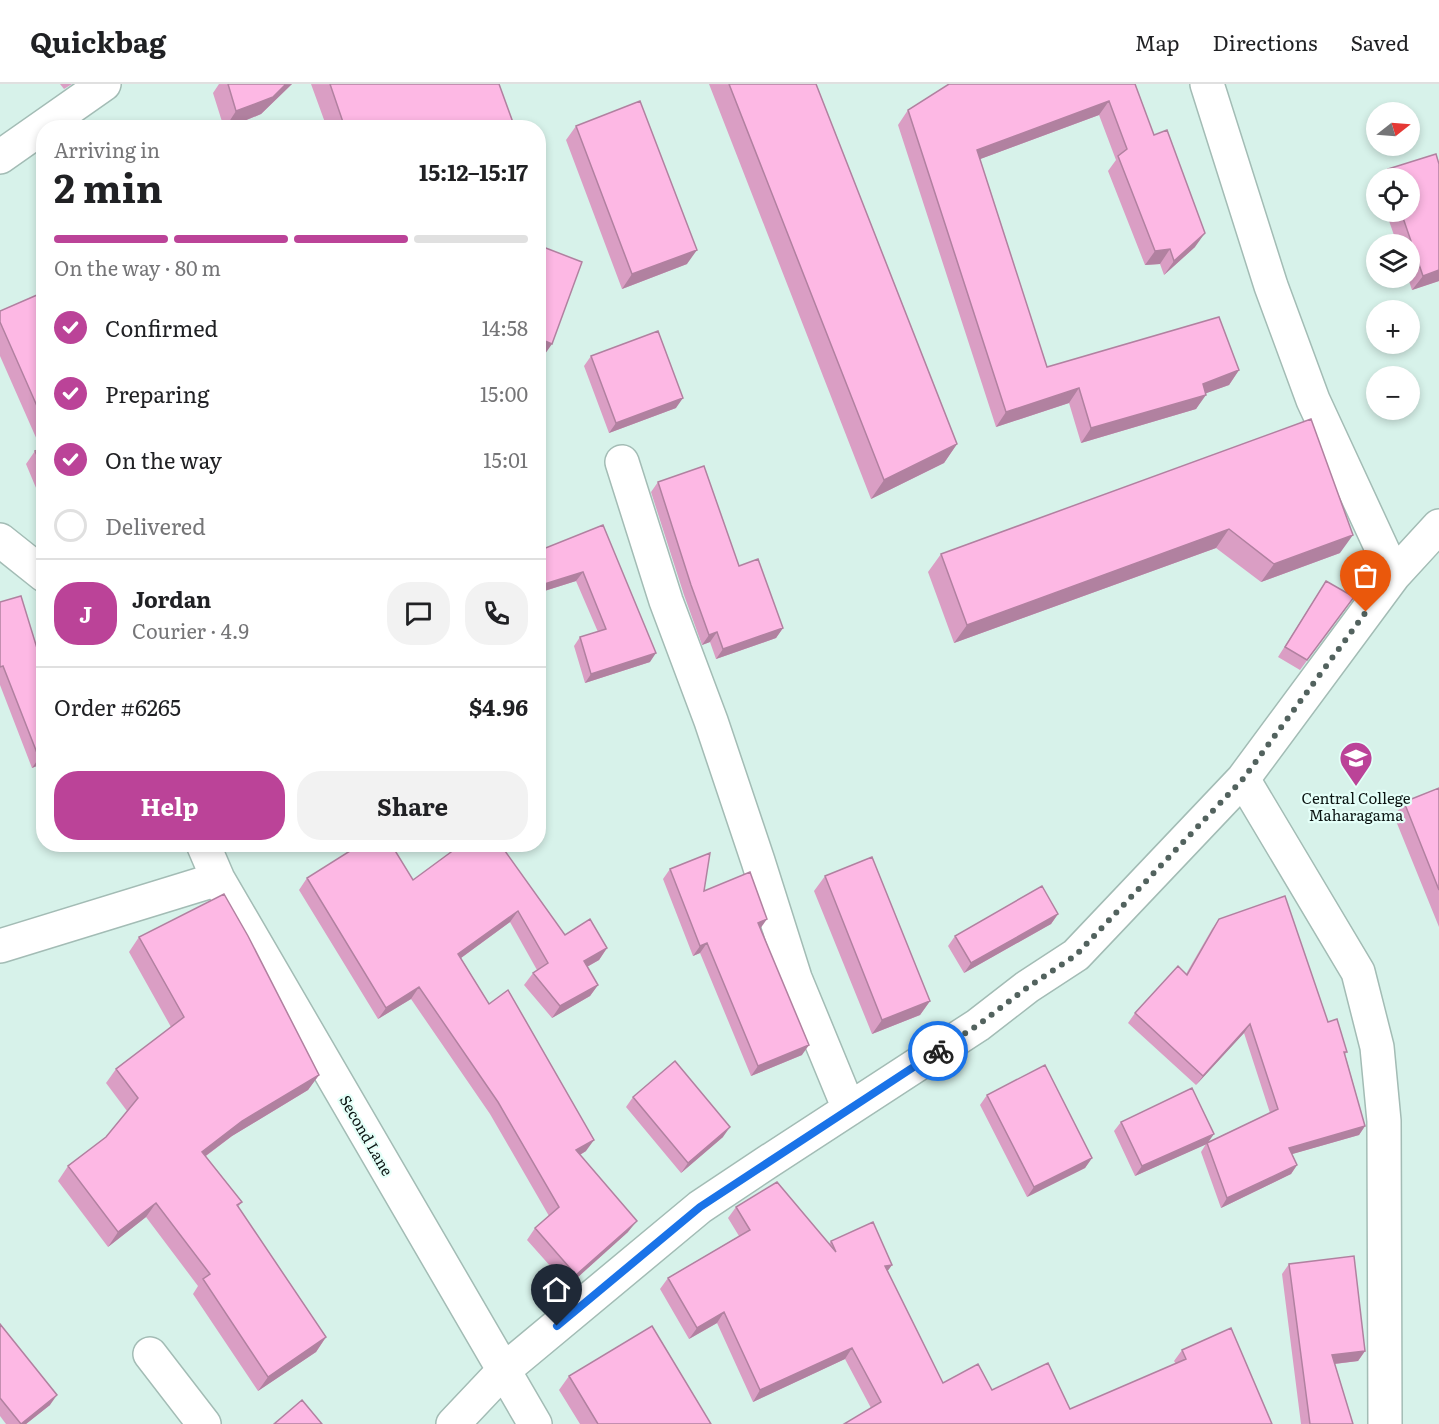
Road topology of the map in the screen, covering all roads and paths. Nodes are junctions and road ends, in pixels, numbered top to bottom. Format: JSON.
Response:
{"nodes":[{"id":1,"x":104,"y":84,"type":"edge"},
{"id":2,"x":1207,"y":84,"type":"edge"},
{"id":3,"x":53,"y":120,"type":"edge"},
{"id":4,"x":36,"y":132,"type":"edge"},
{"id":5,"x":0,"y":157,"type":"edge"},
{"id":6,"x":622,"y":462,"type":"dead end"},
{"id":7,"x":1439,"y":526,"type":"edge"},
{"id":8,"x":0,"y":540,"type":"edge"},
{"id":9,"x":36,"y":569,"type":"edge"},
{"id":10,"x":1394,"y":575,"type":"junction"},
{"id":11,"x":1243,"y":779,"type":"junction"},
{"id":12,"x":206,"y":852,"type":"edge"},
{"id":13,"x":218,"y":879,"type":"junction"},
{"id":14,"x":0,"y":946,"type":"edge"},
{"id":15,"x":849,"y":1109,"type":"junction"},
{"id":16,"x":150,"y":1354,"type":"dead end"},
{"id":17,"x":504,"y":1370,"type":"junction"},
{"id":18,"x":204,"y":1424,"type":"edge"},
{"id":19,"x":453,"y":1424,"type":"edge"},
{"id":20,"x":536,"y":1424,"type":"edge"},
{"id":21,"x":1385,"y":1424,"type":"edge"}],
"edges":[{"from":1,"to":3,"type":"street"},
{"from":2,"to":10,"type":"street"},
{"from":4,"to":5,"type":"street"},
{"from":6,"to":15,"type":"street"},
{"from":7,"to":10,"type":"street"},
{"from":8,"to":9,"type":"street"},
{"from":10,"to":11,"type":"street"},
{"from":11,"to":15,"type":"street"},
{"from":11,"to":21,"type":"street"},
{"from":12,"to":13,"type":"street","name":"Second Lane"},
{"from":13,"to":14,"type":"street"},
{"from":13,"to":17,"type":"street","name":"Second Lane"},
{"from":15,"to":17,"type":"street"},
{"from":16,"to":18,"type":"street"},
{"from":17,"to":19,"type":"street"},
{"from":17,"to":20,"type":"street","name":"Second Lane"}]}
